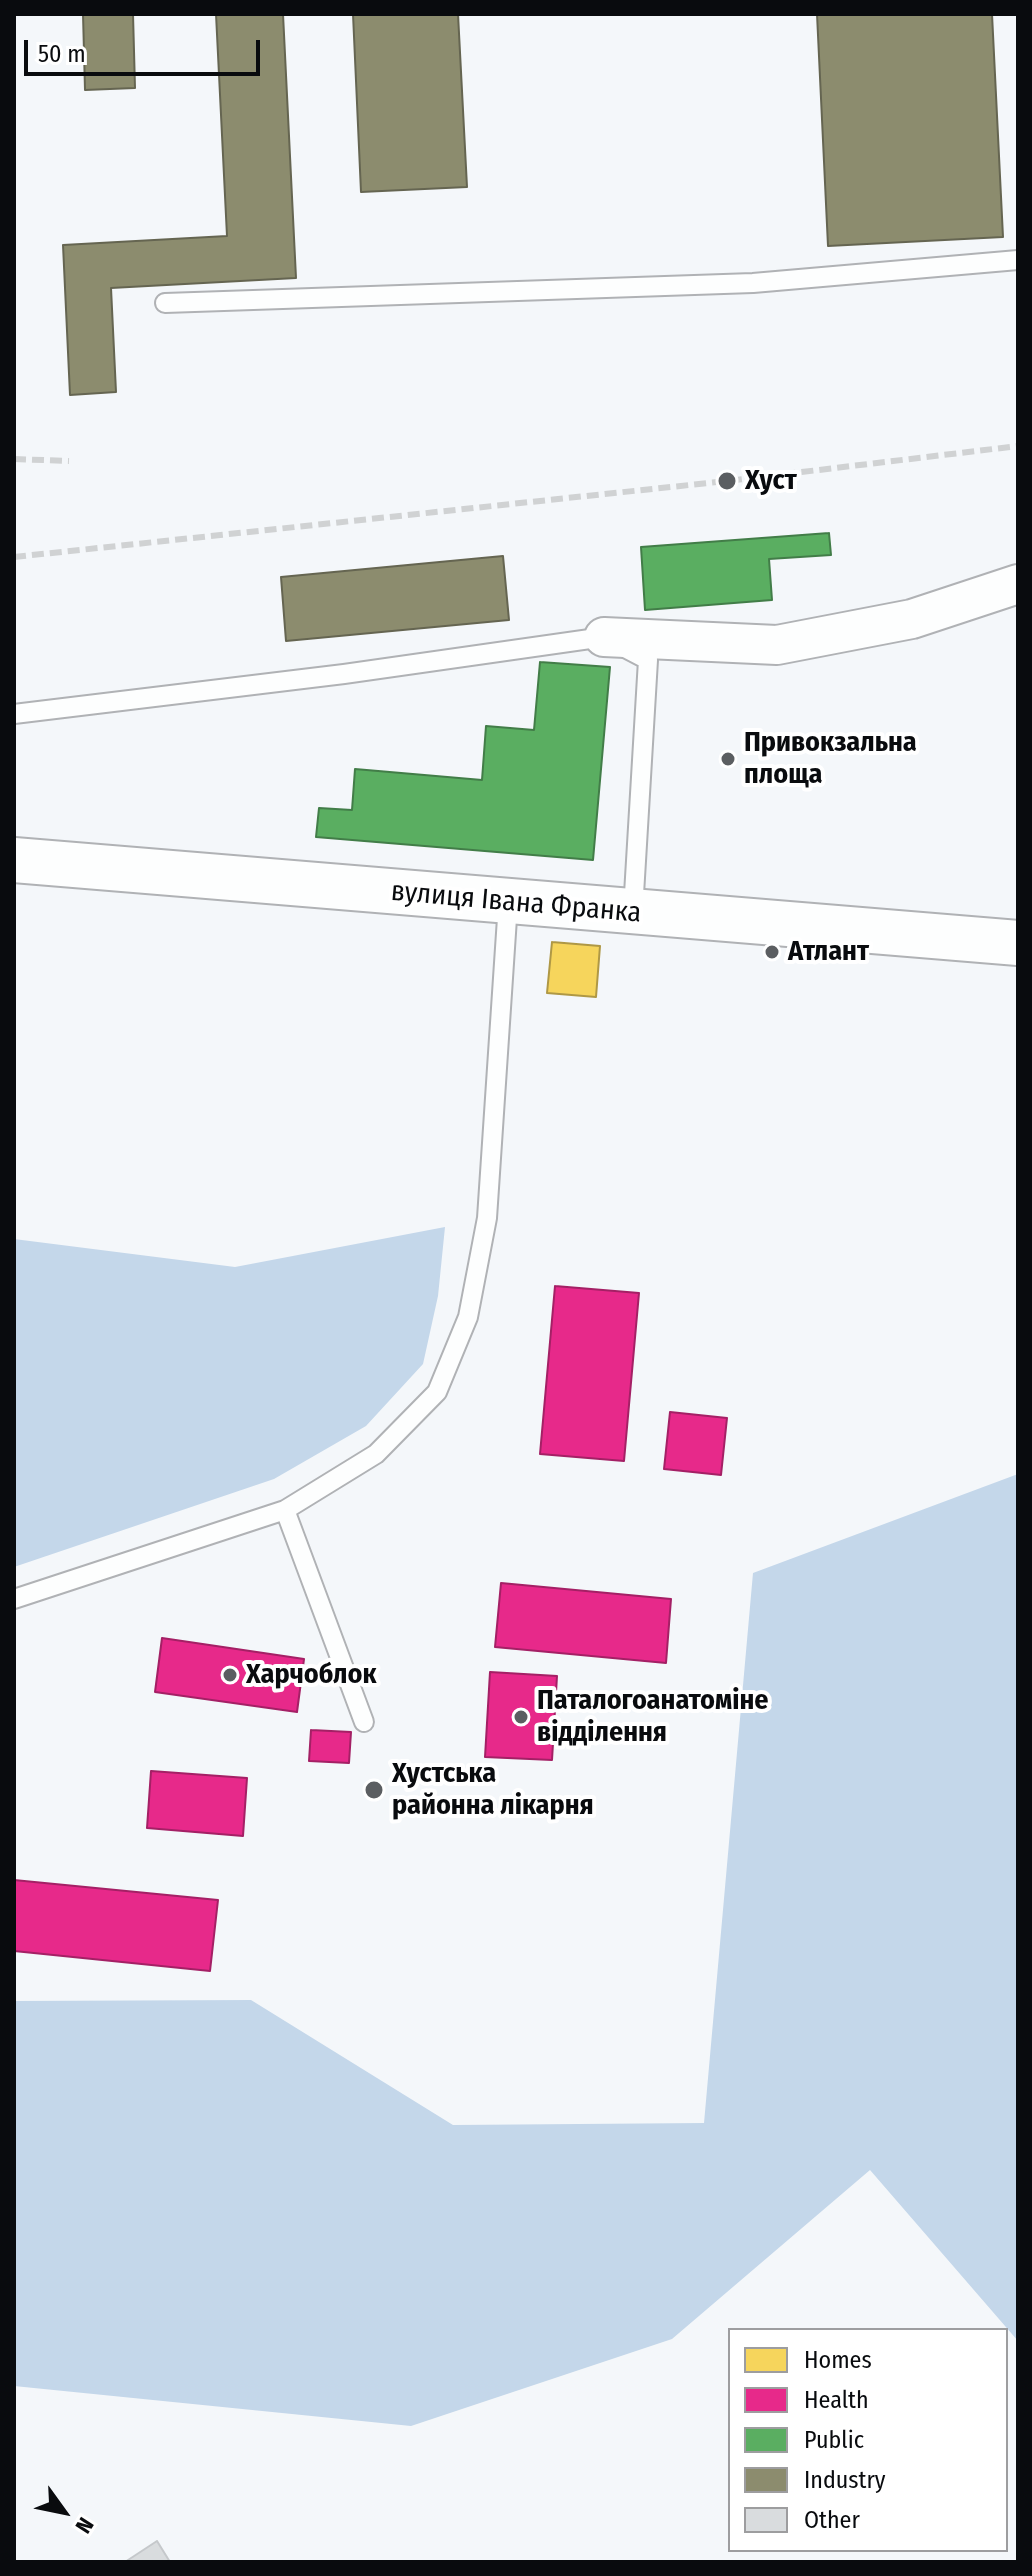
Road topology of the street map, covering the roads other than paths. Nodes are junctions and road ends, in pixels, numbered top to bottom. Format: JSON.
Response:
{"nodes":[{"id":1,"x":1018,"y":260,"type":"edge"},
{"id":2,"x":165,"y":303,"type":"dead end"},
{"id":3,"x":1018,"y":584,"type":"edge"},
{"id":4,"x":604,"y":637,"type":"junction"},
{"id":5,"x":14,"y":714,"type":"edge"},
{"id":6,"x":14,"y":860,"type":"edge"},
{"id":7,"x":508,"y":903,"type":"junction"},
{"id":8,"x":632,"y":914,"type":"junction"},
{"id":9,"x":1018,"y":943,"type":"edge"},
{"id":10,"x":285,"y":1510,"type":"junction"},
{"id":11,"x":14,"y":1599,"type":"edge"},
{"id":12,"x":364,"y":1722,"type":"dead end"}],
"edges":[{"from":1,"to":2,"type":"lane"},
{"from":3,"to":4,"type":"street"},
{"from":4,"to":5,"type":"lane"},
{"from":4,"to":8,"type":"lane"},
{"from":6,"to":7,"type":"main road","name":"вулиця Івана Франка"},
{"from":7,"to":8,"type":"main road","name":"вулиця Івана Франка"},
{"from":7,"to":10,"type":"lane"},
{"from":8,"to":9,"type":"main road","name":"вулиця Івана Франка"},
{"from":10,"to":11,"type":"lane"},
{"from":10,"to":12,"type":"lane"}]}
